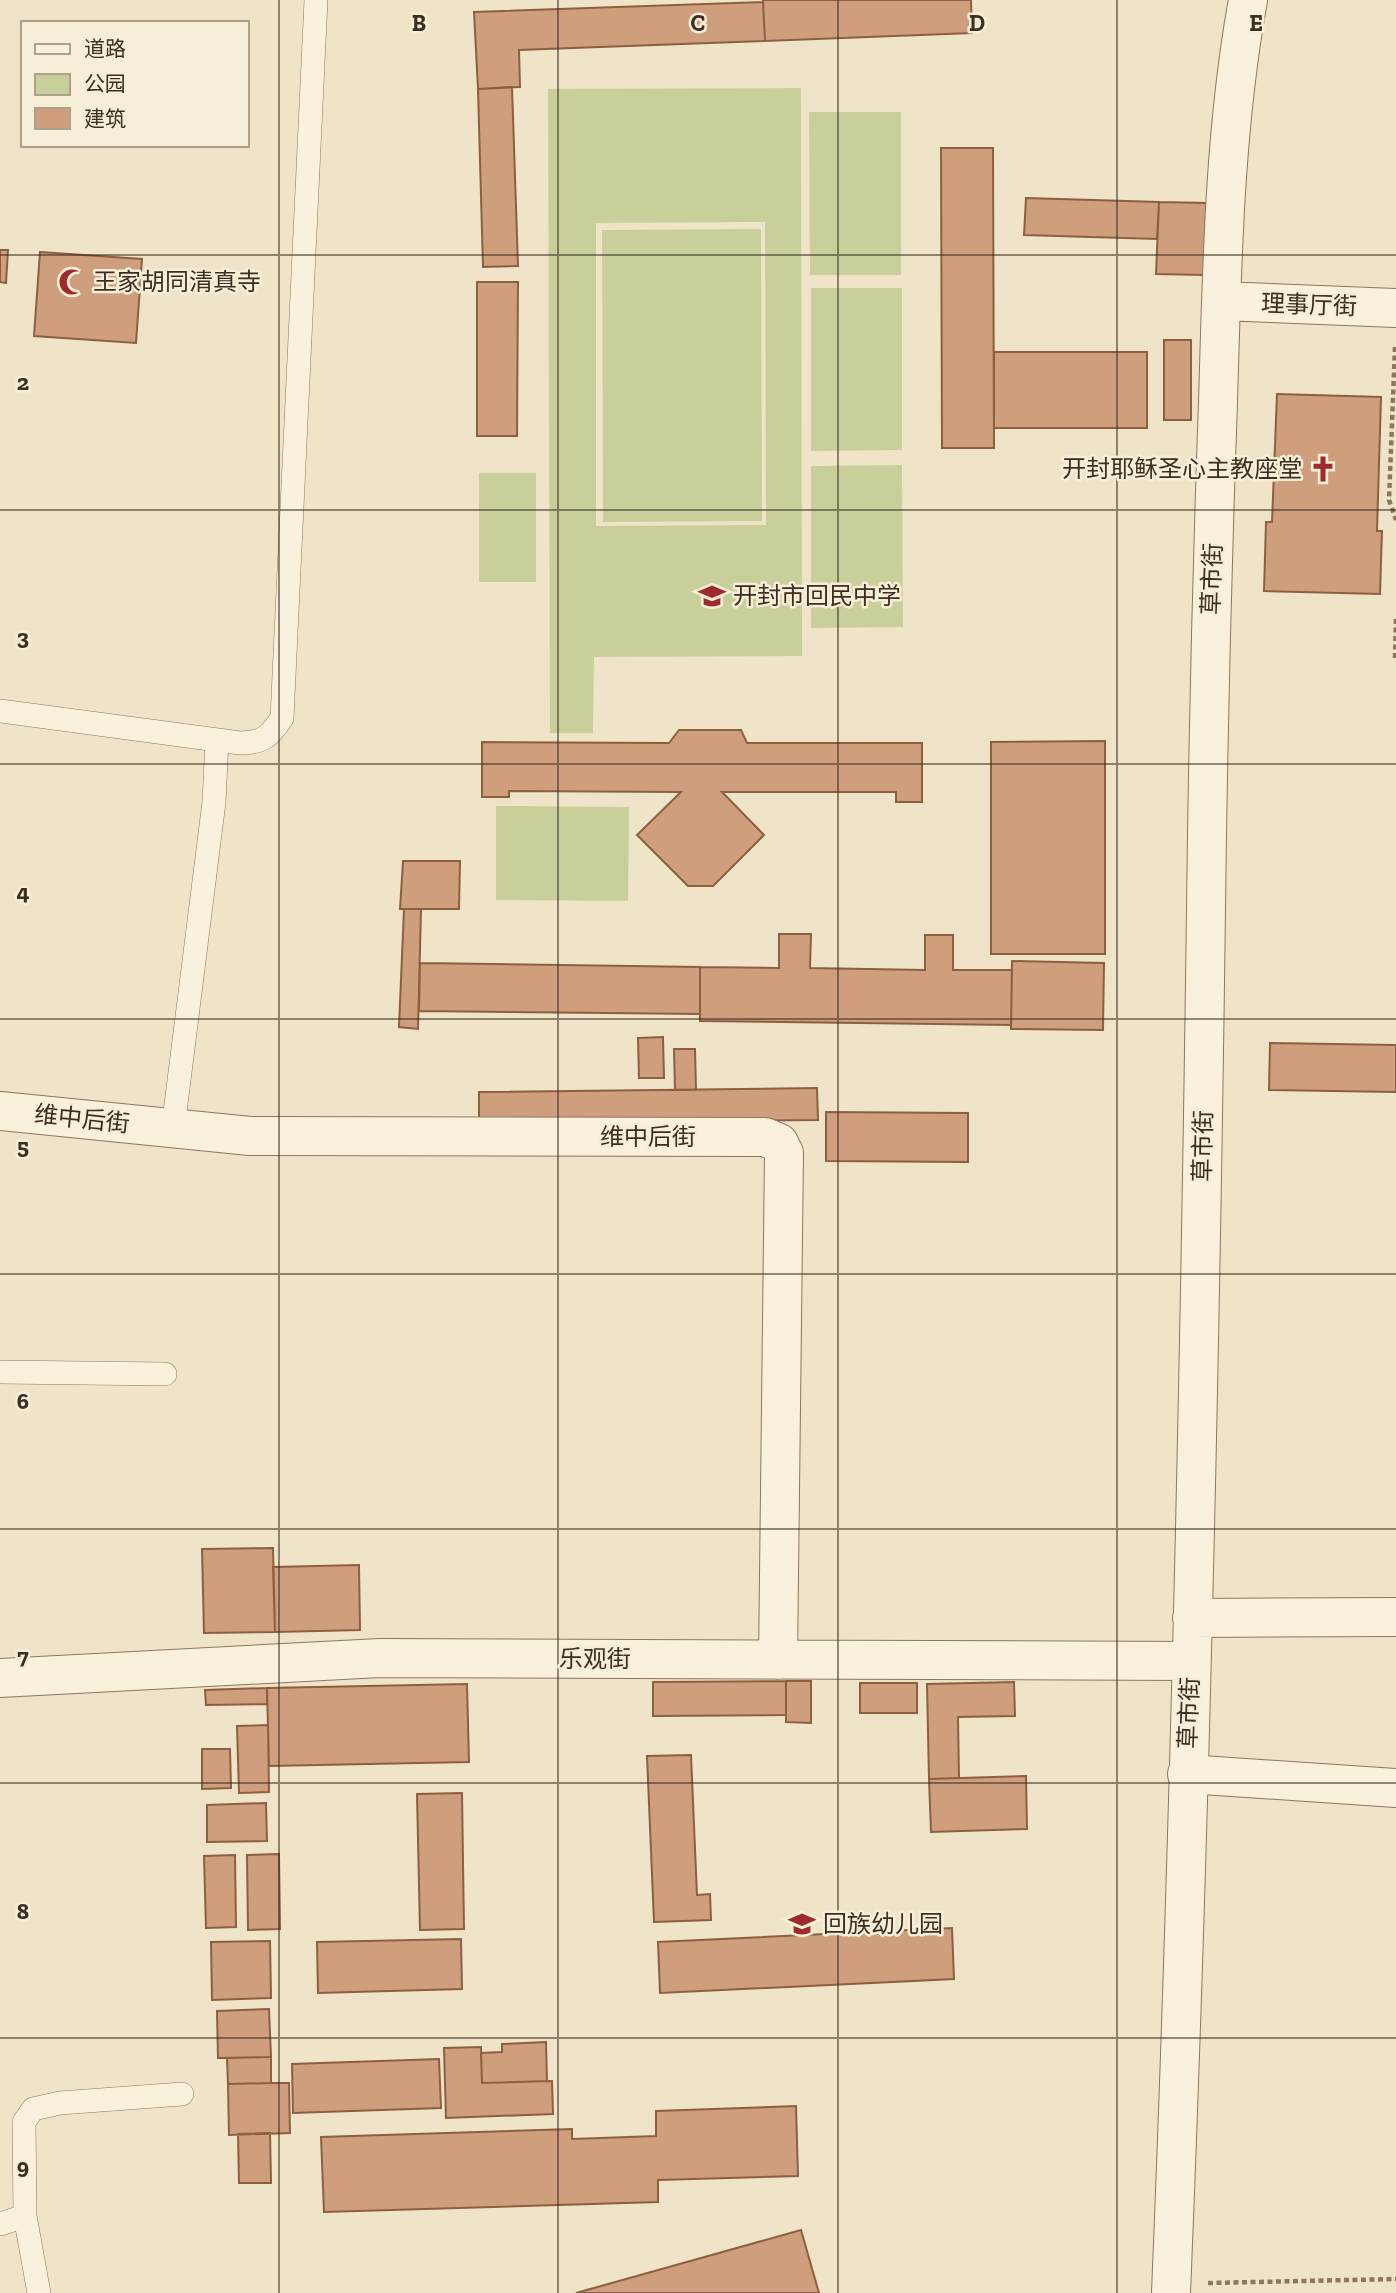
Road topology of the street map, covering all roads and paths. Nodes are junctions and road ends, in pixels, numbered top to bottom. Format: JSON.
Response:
{"nodes":[{"id":1,"x":316,"y":0,"type":"edge"},
{"id":2,"x":1248,"y":0,"type":"edge"},
{"id":3,"x":1221,"y":301,"type":"junction"},
{"id":4,"x":1396,"y":308,"type":"edge"},
{"id":5,"x":1395,"y":344,"type":"edge"},
{"id":6,"x":1396,"y":520,"type":"edge"},
{"id":7,"x":1396,"y":617,"type":"edge"},
{"id":8,"x":1395,"y":658,"type":"edge"},
{"id":9,"x":0,"y":711,"type":"edge"},
{"id":10,"x":217,"y":740,"type":"junction"},
{"id":11,"x":0,"y":1111,"type":"edge"},
{"id":12,"x":173,"y":1128,"type":"junction"},
{"id":13,"x":0,"y":1372,"type":"edge"},
{"id":14,"x":165,"y":1374,"type":"dead end"},
{"id":15,"x":1396,"y":1617,"type":"edge"},
{"id":16,"x":1192,"y":1618,"type":"junction"},
{"id":17,"x":778,"y":1660,"type":"junction"},
{"id":18,"x":1191,"y":1661,"type":"junction"},
{"id":19,"x":0,"y":1678,"type":"edge"},
{"id":20,"x":1187,"y":1774,"type":"junction"},
{"id":21,"x":1396,"y":1788,"type":"edge"},
{"id":22,"x":182,"y":2094,"type":"dead end"},
{"id":23,"x":25,"y":2216,"type":"junction"},
{"id":24,"x":0,"y":2224,"type":"edge"},
{"id":25,"x":1396,"y":2279,"type":"edge"},
{"id":26,"x":1172,"y":2288,"type":"edge"},
{"id":27,"x":39,"y":2293,"type":"edge"}],
"edges":[{"from":1,"to":10,"type":"lane"},
{"from":2,"to":3,"type":"street","name":"草市街"},
{"from":3,"to":4,"type":"street","name":"理事厅街"},
{"from":3,"to":16,"type":"street","name":"草市街"},
{"from":5,"to":6,"type":"path"},
{"from":7,"to":8,"type":"path"},
{"from":9,"to":10,"type":"lane"},
{"from":10,"to":12,"type":"lane"},
{"from":11,"to":12,"type":"street","name":"维中后街"},
{"from":12,"to":17,"type":"street","name":"维中后街"},
{"from":13,"to":14,"type":"lane"},
{"from":15,"to":16,"type":"street"},
{"from":16,"to":18,"type":"street","name":"草市街"},
{"from":17,"to":18,"type":"street","name":"乐观街"},
{"from":17,"to":19,"type":"street","name":"乐观街"},
{"from":18,"to":20,"type":"street","name":"草市街"},
{"from":20,"to":21,"type":"street"},
{"from":20,"to":26,"type":"street","name":"草市街"},
{"from":22,"to":23,"type":"lane"},
{"from":23,"to":24,"type":"lane"},
{"from":23,"to":27,"type":"lane"},
{"from":25,"to":26,"type":"path"}]}
